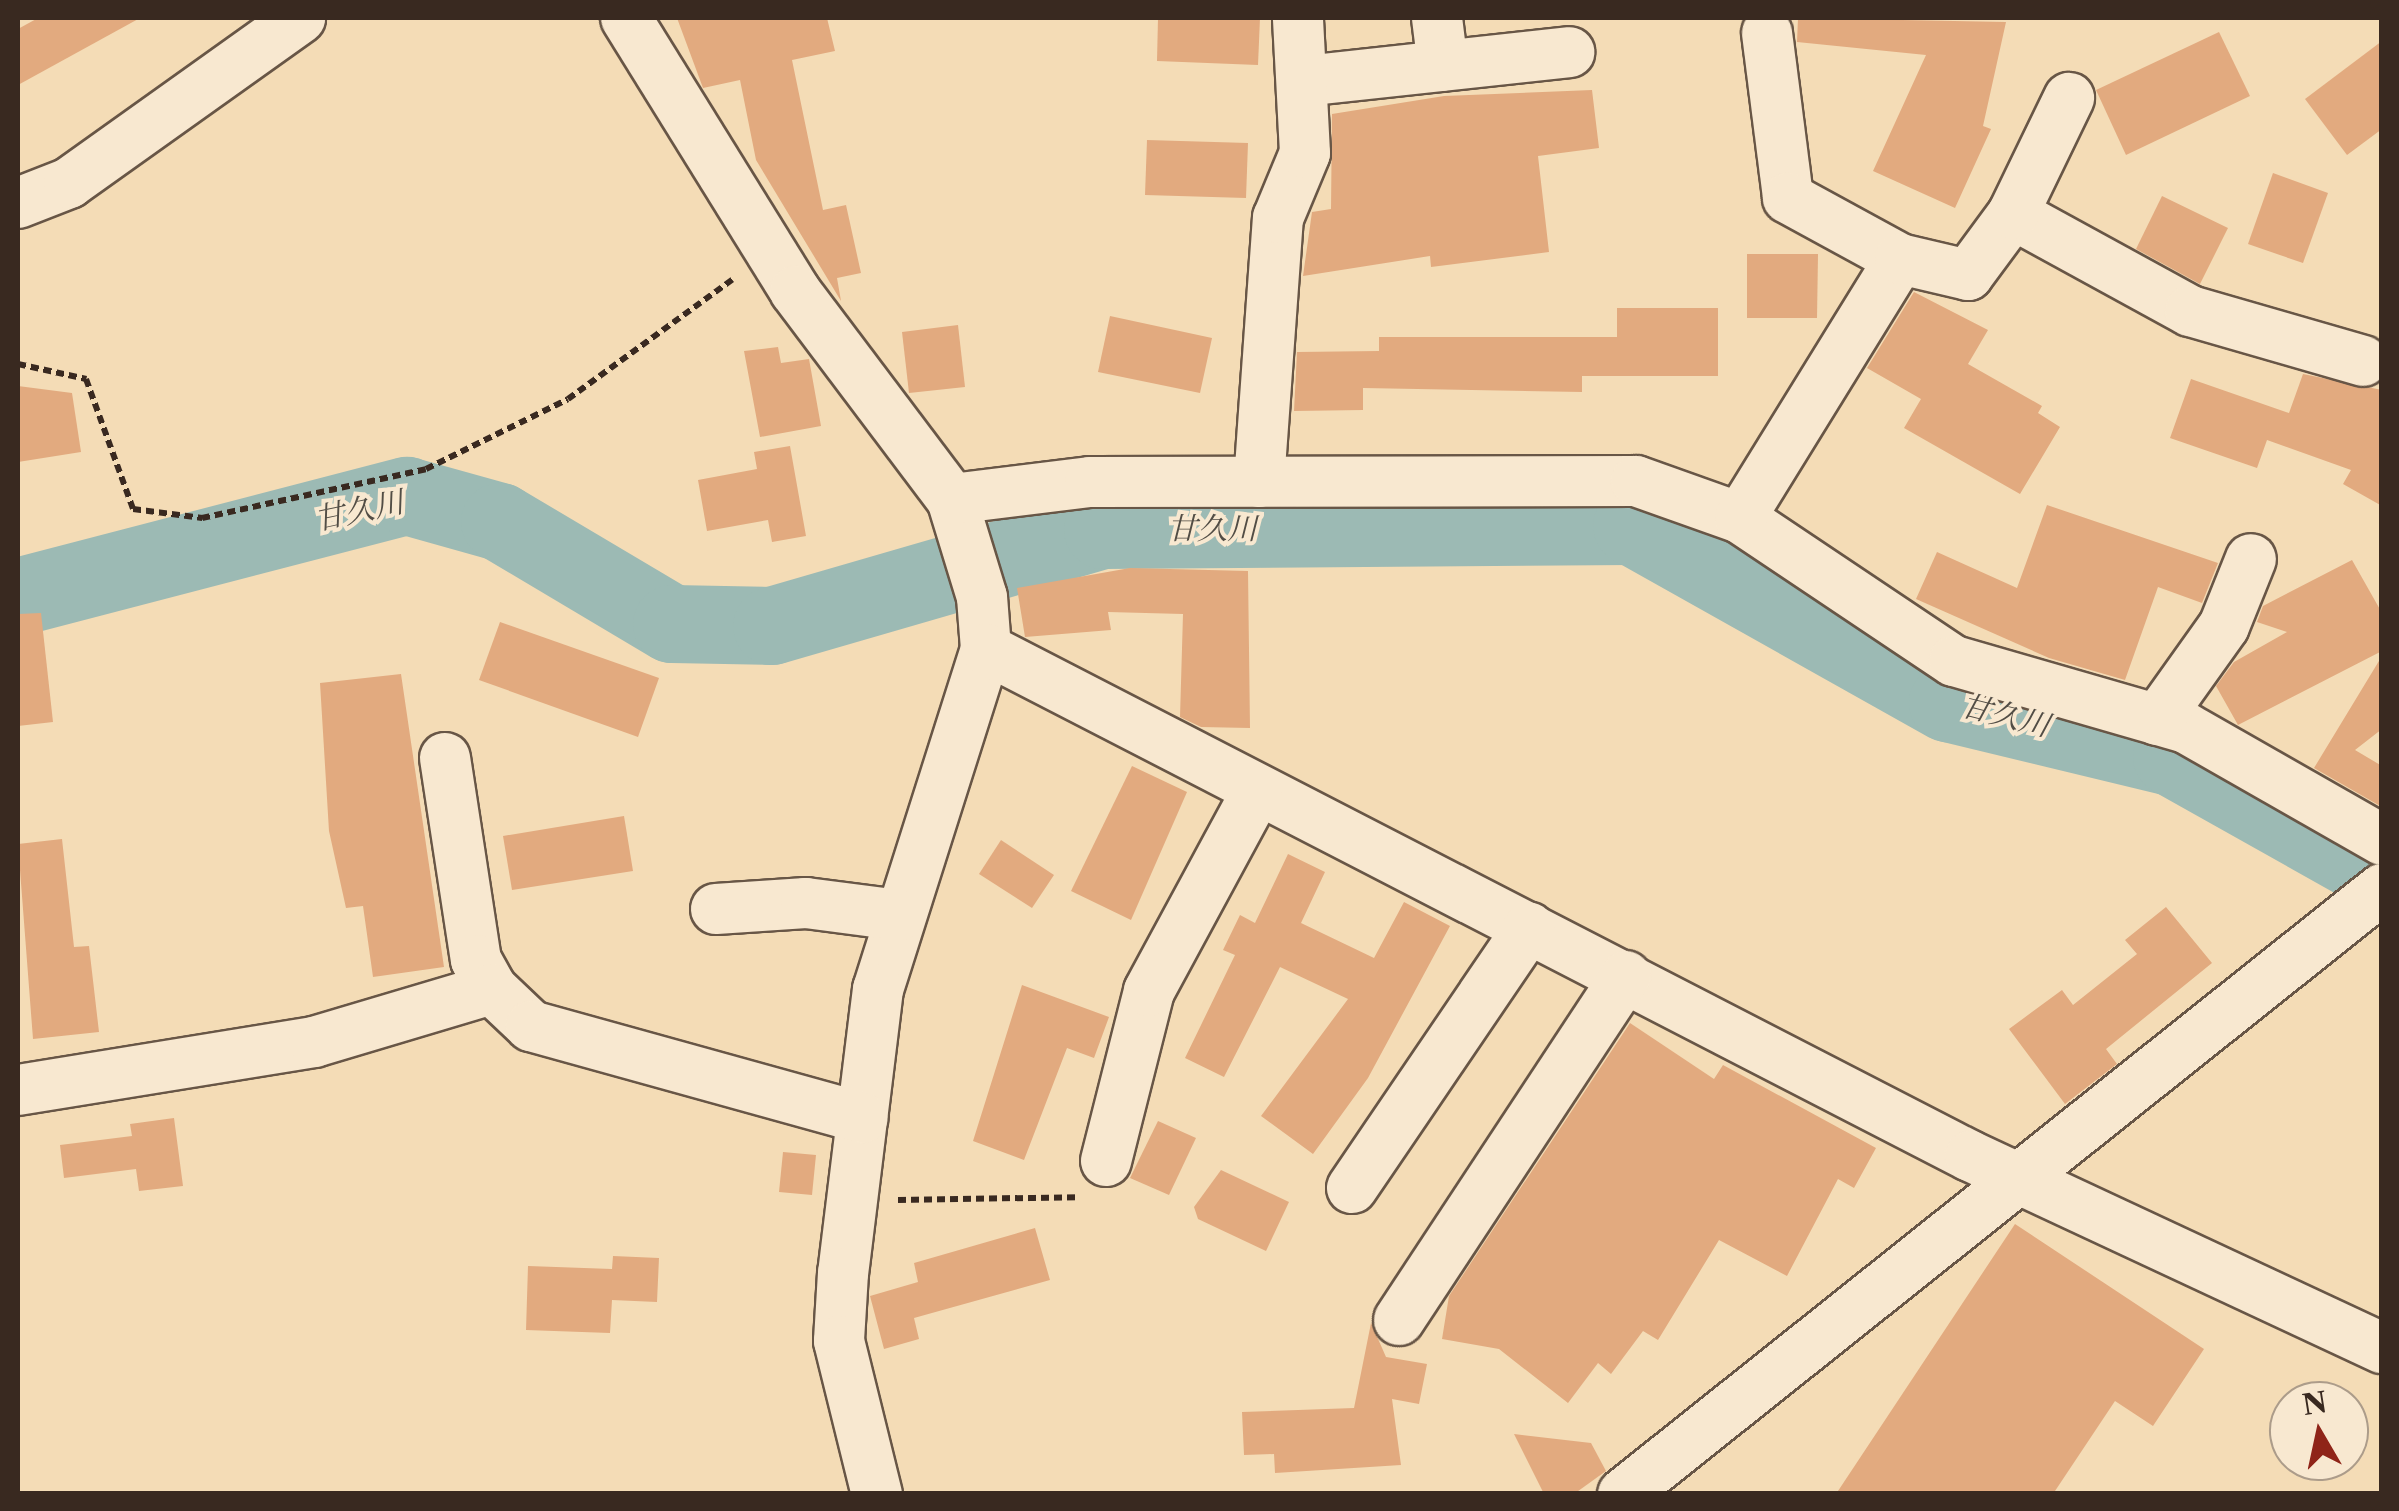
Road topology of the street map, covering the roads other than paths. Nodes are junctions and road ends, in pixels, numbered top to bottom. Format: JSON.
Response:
{"nodes":[{"id":1,"x":626,"y":18,"type":"edge"},
{"id":2,"x":1298,"y":18,"type":"edge"},
{"id":3,"x":273,"y":27,"type":"edge"},
{"id":4,"x":1767,"y":32,"type":"dead end"},
{"id":5,"x":1440,"y":42,"type":"edge"},
{"id":6,"x":1570,"y":52,"type":"dead end"},
{"id":7,"x":1304,"y":81,"type":"junction"},
{"id":8,"x":2069,"y":98,"type":"dead end"},
{"id":9,"x":18,"y":204,"type":"edge"},
{"id":10,"x":2013,"y":214,"type":"junction"},
{"id":11,"x":1900,"y":259,"type":"junction"},
{"id":12,"x":2363,"y":361,"type":"dead end"},
{"id":13,"x":1258,"y":482,"type":"junction"},
{"id":14,"x":958,"y":515,"type":"junction"},
{"id":15,"x":1740,"y":518,"type":"junction"},
{"id":16,"x":2251,"y":560,"type":"dead end"},
{"id":17,"x":986,"y":650,"type":"junction"},
{"id":18,"x":2158,"y":720,"type":"junction"},
{"id":19,"x":446,"y":758,"type":"dead end"},
{"id":20,"x":1257,"y":791,"type":"junction"},
{"id":21,"x":2382,"y":840,"type":"edge"},
{"id":22,"x":2382,"y":889,"type":"edge"},
{"id":23,"x":716,"y":909,"type":"dead end"},
{"id":24,"x":899,"y":914,"type":"junction"},
{"id":25,"x":1529,"y":928,"type":"junction"},
{"id":26,"x":1626,"y":976,"type":"junction"},
{"id":27,"x":492,"y":988,"type":"junction"},
{"id":28,"x":18,"y":1090,"type":"edge"},
{"id":29,"x":862,"y":1118,"type":"junction"},
{"id":30,"x":1106,"y":1161,"type":"road end"},
{"id":31,"x":2023,"y":1182,"type":"junction"},
{"id":32,"x":1352,"y":1188,"type":"dead end"},
{"id":33,"x":1399,"y":1320,"type":"dead end"},
{"id":34,"x":2382,"y":1348,"type":"edge"},
{"id":35,"x":877,"y":1494,"type":"edge"},
{"id":36,"x":1623,"y":1494,"type":"edge"}],
"edges":[{"from":1,"to":14,"type":"street"},
{"from":2,"to":7,"type":"street"},
{"from":3,"to":9,"type":"street"},
{"from":4,"to":11,"type":"street"},
{"from":5,"to":6,"type":"street"},
{"from":5,"to":7,"type":"street"},
{"from":7,"to":13,"type":"street"},
{"from":8,"to":10,"type":"street"},
{"from":10,"to":11,"type":"street"},
{"from":10,"to":12,"type":"street"},
{"from":11,"to":15,"type":"street"},
{"from":13,"to":14,"type":"street"},
{"from":13,"to":15,"type":"street"},
{"from":14,"to":17,"type":"street"},
{"from":15,"to":18,"type":"street"},
{"from":16,"to":18,"type":"street"},
{"from":17,"to":20,"type":"street"},
{"from":17,"to":24,"type":"street"},
{"from":18,"to":21,"type":"street"},
{"from":19,"to":27,"type":"street"},
{"from":20,"to":25,"type":"street"},
{"from":20,"to":30,"type":"street"},
{"from":22,"to":31,"type":"street"},
{"from":23,"to":24,"type":"street"},
{"from":24,"to":29,"type":"street"},
{"from":25,"to":26,"type":"street"},
{"from":25,"to":32,"type":"street"},
{"from":26,"to":31,"type":"street"},
{"from":26,"to":33,"type":"street"},
{"from":27,"to":28,"type":"street"},
{"from":27,"to":29,"type":"street"},
{"from":29,"to":35,"type":"street"},
{"from":31,"to":34,"type":"street"},
{"from":31,"to":36,"type":"street"}]}
